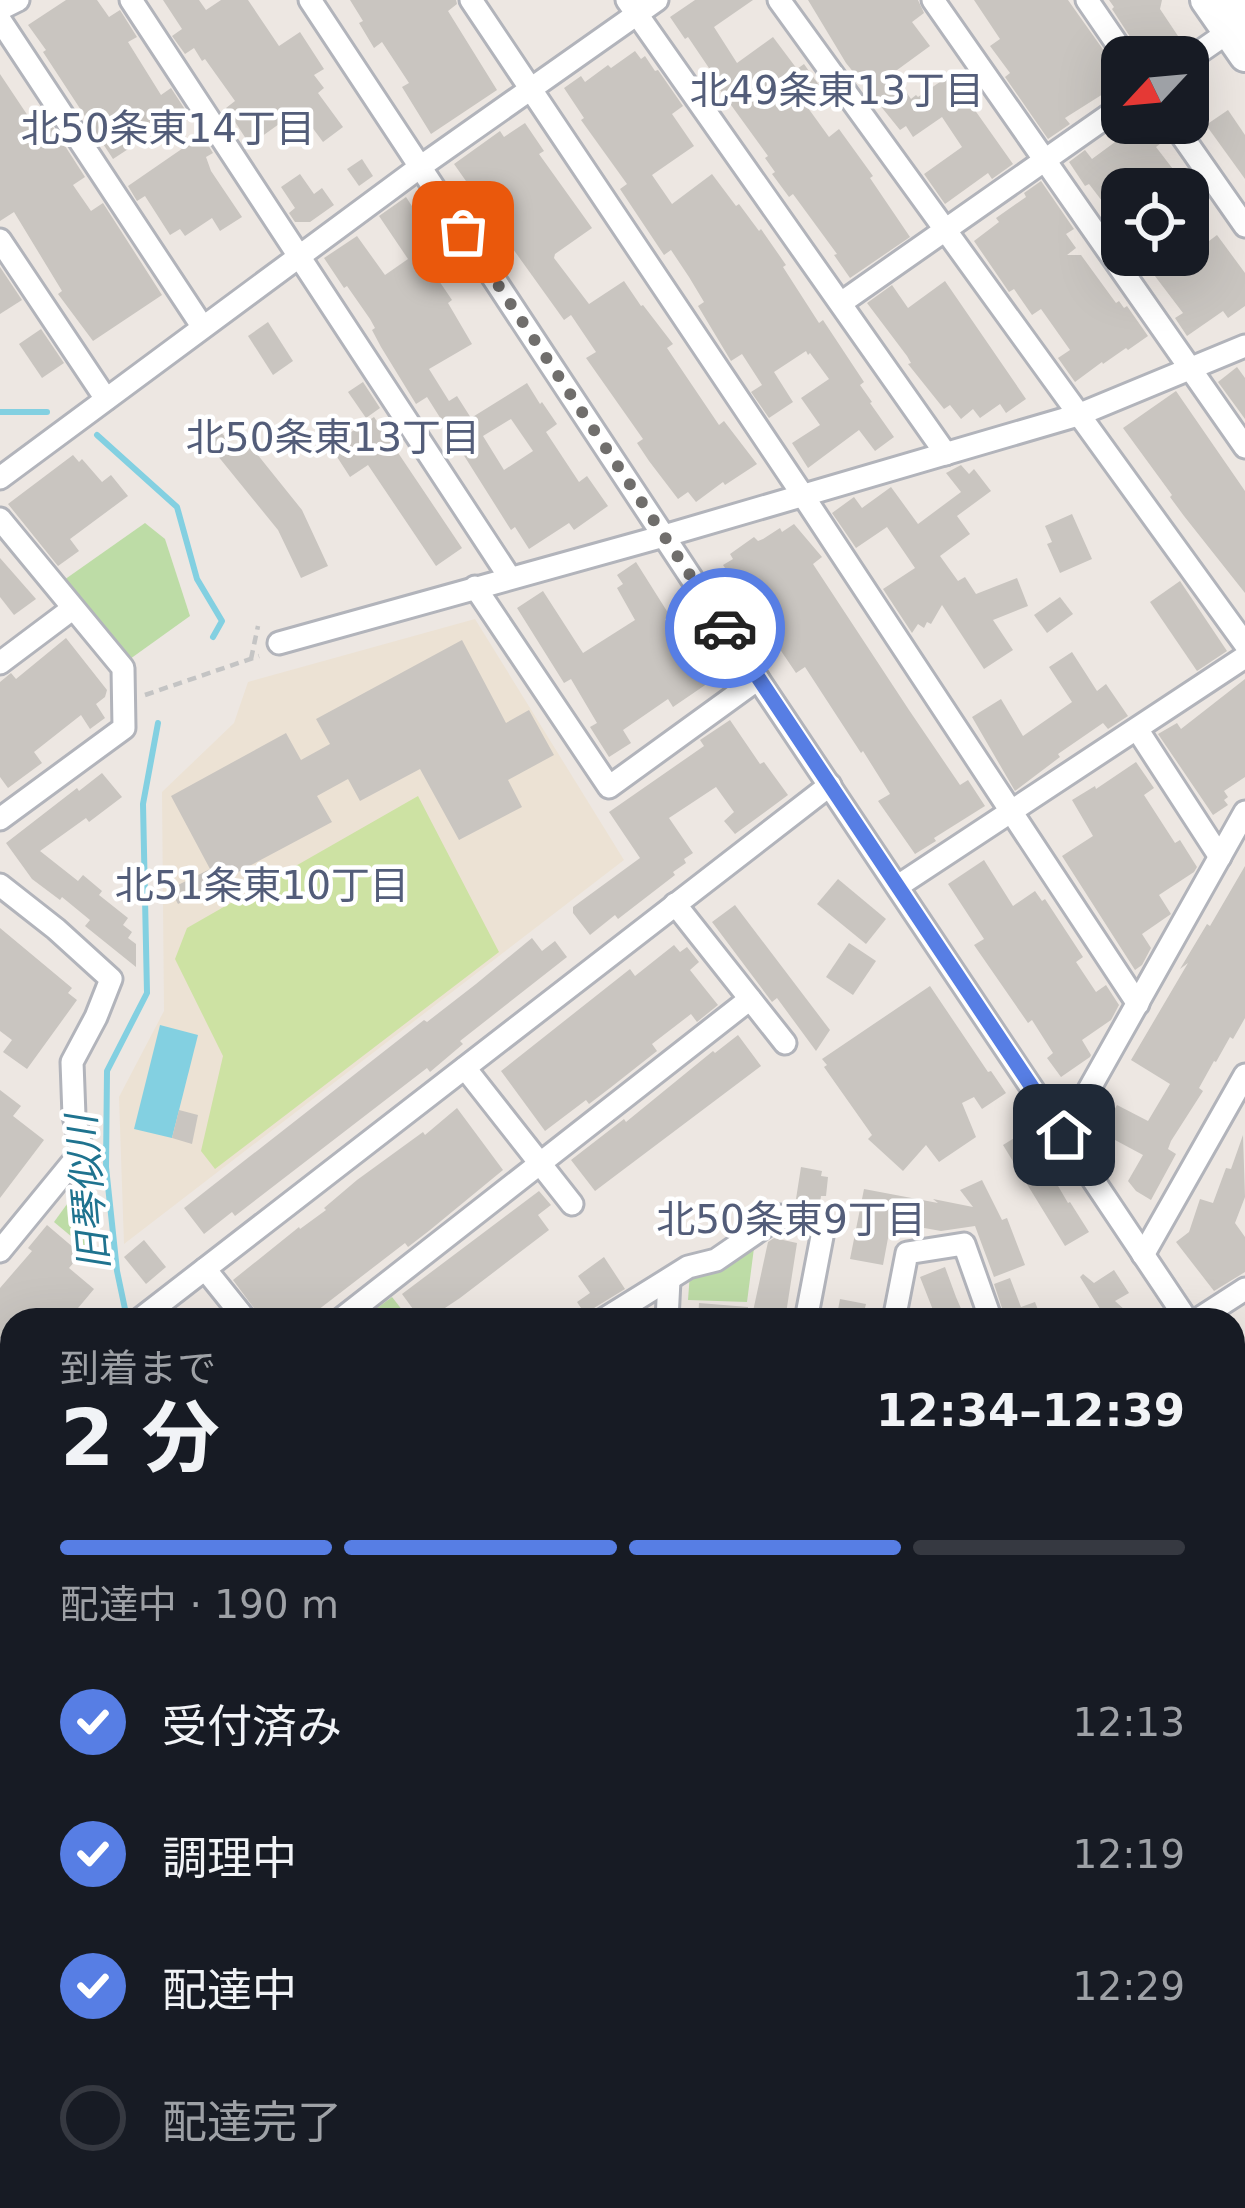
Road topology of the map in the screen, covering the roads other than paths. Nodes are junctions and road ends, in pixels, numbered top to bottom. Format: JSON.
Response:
{"nodes":[{"id":1,"x":18,"y":0,"type":"edge"},
{"id":2,"x":131,"y":0,"type":"edge"},
{"id":3,"x":310,"y":0,"type":"edge"},
{"id":4,"x":471,"y":0,"type":"edge"},
{"id":5,"x":657,"y":0,"type":"edge"},
{"id":6,"x":778,"y":0,"type":"edge"},
{"id":7,"x":933,"y":0,"type":"edge"},
{"id":8,"x":1087,"y":0,"type":"edge"},
{"id":9,"x":1206,"y":0,"type":"edge"},
{"id":10,"x":1237,"y":0,"type":"edge"},
{"id":11,"x":631,"y":7,"type":"edge"},
{"id":12,"x":0,"y":9,"type":"edge"},
{"id":13,"x":0,"y":20,"type":"edge"},
{"id":14,"x":1241,"y":30,"type":"edge"},
{"id":15,"x":1112,"y":36,"type":"edge"},
{"id":16,"x":1209,"y":48,"type":"edge"},
{"id":17,"x":531,"y":88,"type":"junction"},
{"id":18,"x":1101,"y":121,"type":"edge"},
{"id":19,"x":1187,"y":144,"type":"edge"},
{"id":20,"x":1045,"y":160,"type":"junction"},
{"id":21,"x":420,"y":167,"type":"junction"},
{"id":22,"x":1245,"y":226,"type":"edge"},
{"id":23,"x":944,"y":230,"type":"junction"},
{"id":24,"x":0,"y":240,"type":"edge"},
{"id":25,"x":300,"y":254,"type":"junction"},
{"id":26,"x":842,"y":303,"type":"junction"},
{"id":27,"x":202,"y":326,"type":"junction"},
{"id":28,"x":1245,"y":346,"type":"edge"},
{"id":29,"x":1189,"y":368,"type":"junction"},
{"id":30,"x":106,"y":399,"type":"junction"},
{"id":31,"x":1078,"y":415,"type":"junction"},
{"id":32,"x":1245,"y":447,"type":"edge"},
{"id":33,"x":946,"y":454,"type":"junction"},
{"id":34,"x":0,"y":478,"type":"edge"},
{"id":35,"x":802,"y":494,"type":"junction"},
{"id":36,"x":0,"y":518,"type":"edge"},
{"id":37,"x":664,"y":536,"type":"junction"},
{"id":38,"x":510,"y":578,"type":"junction"},
{"id":39,"x":475,"y":587,"type":"junction"},
{"id":40,"x":72,"y":609,"type":"junction"},
{"id":41,"x":279,"y":643,"type":"dead end"},
{"id":42,"x":1245,"y":644,"type":"edge"},
{"id":43,"x":1245,"y":657,"type":"edge"},
{"id":44,"x":0,"y":663,"type":"edge"},
{"id":45,"x":758,"y":679,"type":"junction"},
{"id":46,"x":1137,"y":729,"type":"junction"},
{"id":47,"x":830,"y":785,"type":"junction"},
{"id":48,"x":1012,"y":812,"type":"junction"},
{"id":49,"x":1245,"y":812,"type":"edge"},
{"id":50,"x":0,"y":819,"type":"edge"},
{"id":51,"x":1220,"y":856,"type":"junction"},
{"id":52,"x":0,"y":885,"type":"edge"},
{"id":53,"x":898,"y":886,"type":"junction"},
{"id":54,"x":675,"y":904,"type":"junction"},
{"id":55,"x":750,"y":999,"type":"junction"},
{"id":56,"x":1138,"y":1004,"type":"junction"},
{"id":57,"x":785,"y":1042,"type":"dead end"},
{"id":58,"x":465,"y":1067,"type":"junction"},
{"id":59,"x":1245,"y":1075,"type":"edge"},
{"id":60,"x":1064,"y":1135,"type":"junction"},
{"id":61,"x":540,"y":1162,"type":"junction"},
{"id":62,"x":572,"y":1204,"type":"dead end"},
{"id":63,"x":0,"y":1251,"type":"edge"},
{"id":64,"x":1143,"y":1255,"type":"junction"},
{"id":65,"x":206,"y":1269,"type":"junction"},
{"id":66,"x":669,"y":1280,"type":"junction"},
{"id":67,"x":1245,"y":1289,"type":"edge"},
{"id":68,"x":155,"y":1308,"type":"edge"},
{"id":69,"x":236,"y":1308,"type":"edge"},
{"id":70,"x":355,"y":1308,"type":"edge"},
{"id":71,"x":624,"y":1308,"type":"edge"},
{"id":72,"x":668,"y":1308,"type":"edge"},
{"id":73,"x":808,"y":1308,"type":"edge"},
{"id":74,"x":896,"y":1308,"type":"edge"},
{"id":75,"x":987,"y":1308,"type":"edge"},
{"id":76,"x":1178,"y":1308,"type":"edge"},
{"id":77,"x":1216,"y":1308,"type":"edge"}],
"edges":[{"from":1,"to":12,"type":"street"},
{"from":2,"to":25,"type":"street"},
{"from":3,"to":21,"type":"street"},
{"from":4,"to":17,"type":"street"},
{"from":5,"to":11,"type":"street"},
{"from":6,"to":23,"type":"street"},
{"from":7,"to":20,"type":"street"},
{"from":8,"to":15,"type":"street"},
{"from":9,"to":14,"type":"street"},
{"from":10,"to":14,"type":"street"},
{"from":11,"to":17,"type":"street"},
{"from":11,"to":26,"type":"street"},
{"from":13,"to":27,"type":"street"},
{"from":14,"to":16,"type":"street"},
{"from":17,"to":21,"type":"street"},
{"from":17,"to":35,"type":"street"},
{"from":18,"to":20,"type":"street"},
{"from":19,"to":22,"type":"street"},
{"from":20,"to":23,"type":"street"},
{"from":20,"to":29,"type":"street"},
{"from":21,"to":25,"type":"street"},
{"from":21,"to":37,"type":"street"},
{"from":23,"to":26,"type":"street"},
{"from":23,"to":31,"type":"street"},
{"from":24,"to":30,"type":"street"},
{"from":25,"to":27,"type":"street"},
{"from":25,"to":38,"type":"street"},
{"from":26,"to":33,"type":"street"},
{"from":27,"to":30,"type":"street"},
{"from":28,"to":29,"type":"street"},
{"from":29,"to":31,"type":"street"},
{"from":29,"to":32,"type":"street"},
{"from":30,"to":34,"type":"street"},
{"from":31,"to":33,"type":"street"},
{"from":31,"to":42,"type":"street"},
{"from":33,"to":35,"type":"street"},
{"from":35,"to":37,"type":"street"},
{"from":35,"to":48,"type":"street"},
{"from":36,"to":40,"type":"street"},
{"from":37,"to":38,"type":"street"},
{"from":37,"to":45,"type":"street"},
{"from":38,"to":39,"type":"street"},
{"from":39,"to":41,"type":"street"},
{"from":39,"to":45,"type":"street"},
{"from":40,"to":44,"type":"street"},
{"from":40,"to":50,"type":"street"},
{"from":43,"to":46,"type":"street"},
{"from":45,"to":47,"type":"street"},
{"from":46,"to":48,"type":"street"},
{"from":46,"to":51,"type":"street"},
{"from":47,"to":53,"type":"street"},
{"from":47,"to":54,"type":"street"},
{"from":48,"to":53,"type":"street"},
{"from":48,"to":56,"type":"street"},
{"from":49,"to":51,"type":"street"},
{"from":51,"to":56,"type":"street"},
{"from":52,"to":63,"type":"street"},
{"from":53,"to":60,"type":"street"},
{"from":54,"to":55,"type":"street"},
{"from":54,"to":58,"type":"street"},
{"from":55,"to":57,"type":"street"},
{"from":55,"to":61,"type":"street"},
{"from":56,"to":60,"type":"street"},
{"from":58,"to":61,"type":"street"},
{"from":58,"to":65,"type":"street"},
{"from":59,"to":64,"type":"street"},
{"from":60,"to":64,"type":"street"},
{"from":61,"to":62,"type":"street"},
{"from":61,"to":70,"type":"street"},
{"from":64,"to":76,"type":"street"},
{"from":65,"to":68,"type":"street"},
{"from":65,"to":69,"type":"street"},
{"from":66,"to":71,"type":"street"},
{"from":66,"to":72,"type":"street"},
{"from":66,"to":73,"type":"street"},
{"from":67,"to":77,"type":"street"},
{"from":74,"to":75,"type":"street"}]}
